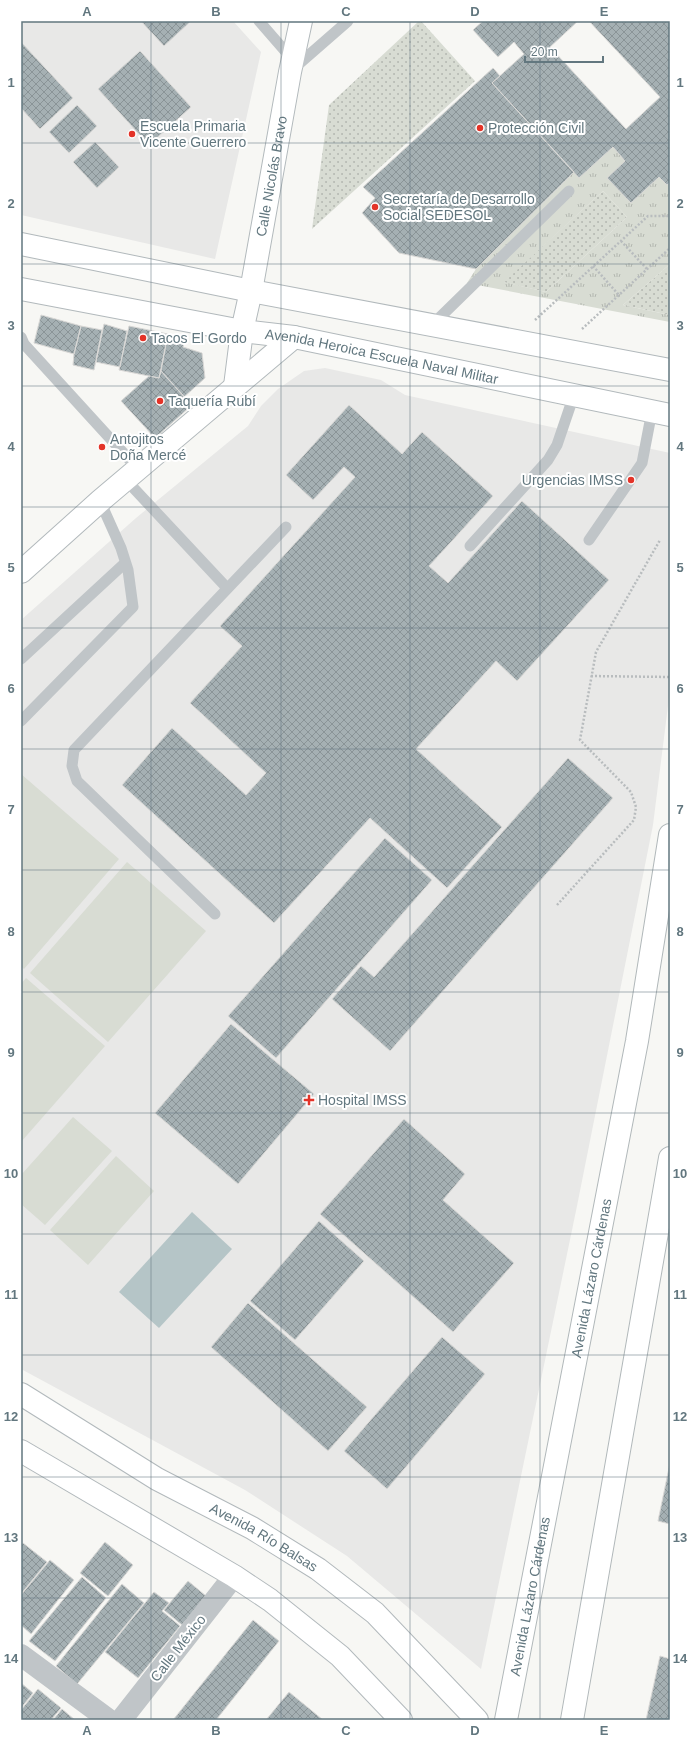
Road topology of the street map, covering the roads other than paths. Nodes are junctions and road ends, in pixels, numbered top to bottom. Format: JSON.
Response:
{"nodes":[{"id":1,"x":259,"y":21,"type":"edge"},
{"id":2,"x":301,"y":21,"type":"edge"},
{"id":3,"x":348,"y":21,"type":"edge"},
{"id":4,"x":291,"y":66,"type":"junction"},
{"id":5,"x":569,"y":191,"type":"dead end"},
{"id":6,"x":21,"y":244,"type":"edge"},
{"id":7,"x":21,"y":289,"type":"edge"},
{"id":8,"x":251,"y":291,"type":"junction"},
{"id":9,"x":432,"y":325,"type":"junction"},
{"id":10,"x":242,"y":331,"type":"junction"},
{"id":11,"x":21,"y":336,"type":"edge"},
{"id":12,"x":294,"y":337,"type":"junction"},
{"id":13,"x":670,"y":370,"type":"edge"},
{"id":14,"x":235,"y":386,"type":"junction"},
{"id":15,"x":574,"y":395,"type":"junction"},
{"id":16,"x":661,"y":413,"type":"edge"},
{"id":17,"x":132,"y":475,"type":"junction"},
{"id":18,"x":100,"y":501,"type":"junction"},
{"id":19,"x":286,"y":527,"type":"dead end"},
{"id":20,"x":589,"y":540,"type":"dead end"},
{"id":21,"x":470,"y":546,"type":"dead end"},
{"id":22,"x":125,"y":563,"type":"junction"},
{"id":23,"x":21,"y":572,"type":"edge"},
{"id":24,"x":227,"y":588,"type":"junction"},
{"id":25,"x":21,"y":659,"type":"edge"},
{"id":26,"x":21,"y":721,"type":"edge"},
{"id":27,"x":670,"y":835,"type":"edge"},
{"id":28,"x":215,"y":914,"type":"dead end"},
{"id":29,"x":670,"y":1158,"type":"edge"},
{"id":30,"x":21,"y":1394,"type":"edge"},
{"id":31,"x":21,"y":1451,"type":"edge"},
{"id":32,"x":234,"y":1576,"type":"junction"},
{"id":33,"x":21,"y":1655,"type":"edge"},
{"id":34,"x":108,"y":1720,"type":"edge"},
{"id":35,"x":121,"y":1720,"type":"edge"},
{"id":36,"x":401,"y":1720,"type":"edge"},
{"id":37,"x":476,"y":1720,"type":"edge"},
{"id":38,"x":506,"y":1720,"type":"edge"},
{"id":39,"x":572,"y":1720,"type":"edge"}],
"edges":[{"from":1,"to":4,"type":"lane"},
{"from":2,"to":4,"type":"street","name":"Calle Nicolás Bravo"},
{"from":3,"to":4,"type":"lane"},
{"from":4,"to":8,"type":"street","name":"Calle Nicolás Bravo"},
{"from":5,"to":9,"type":"lane"},
{"from":6,"to":8,"type":"street"},
{"from":7,"to":10,"type":"street","name":"Avenida Heroica Escuela Naval Militar"},
{"from":8,"to":9,"type":"street"},
{"from":8,"to":10,"type":"street","name":"Calle Nicolás Bravo"},
{"from":9,"to":13,"type":"street"},
{"from":10,"to":12,"type":"street","name":"Avenida Heroica Escuela Naval Militar"},
{"from":10,"to":14,"type":"street","name":"Calle Nicolás Bravo"},
{"from":11,"to":17,"type":"lane"},
{"from":12,"to":14,"type":"street"},
{"from":12,"to":15,"type":"street","name":"Avenida Heroica Escuela Naval Militar"},
{"from":14,"to":17,"type":"street"},
{"from":15,"to":16,"type":"street","name":"Avenida Heroica Escuela Naval Militar"},
{"from":15,"to":21,"type":"lane"},
{"from":16,"to":20,"type":"lane"},
{"from":17,"to":18,"type":"street"},
{"from":17,"to":24,"type":"lane"},
{"from":18,"to":22,"type":"lane"},
{"from":18,"to":23,"type":"street"},
{"from":19,"to":24,"type":"lane"},
{"from":22,"to":25,"type":"lane"},
{"from":22,"to":26,"type":"lane"},
{"from":24,"to":28,"type":"lane"},
{"from":27,"to":38,"type":"street","name":"Avenida Lázaro Cárdenas"},
{"from":29,"to":39,"type":"street"},
{"from":30,"to":37,"type":"street","name":"Avenida Río Balsas"},
{"from":31,"to":32,"type":"street"},
{"from":32,"to":35,"type":"street","name":"Calle México"},
{"from":32,"to":36,"type":"street"},
{"from":33,"to":34,"type":"street"}]}
